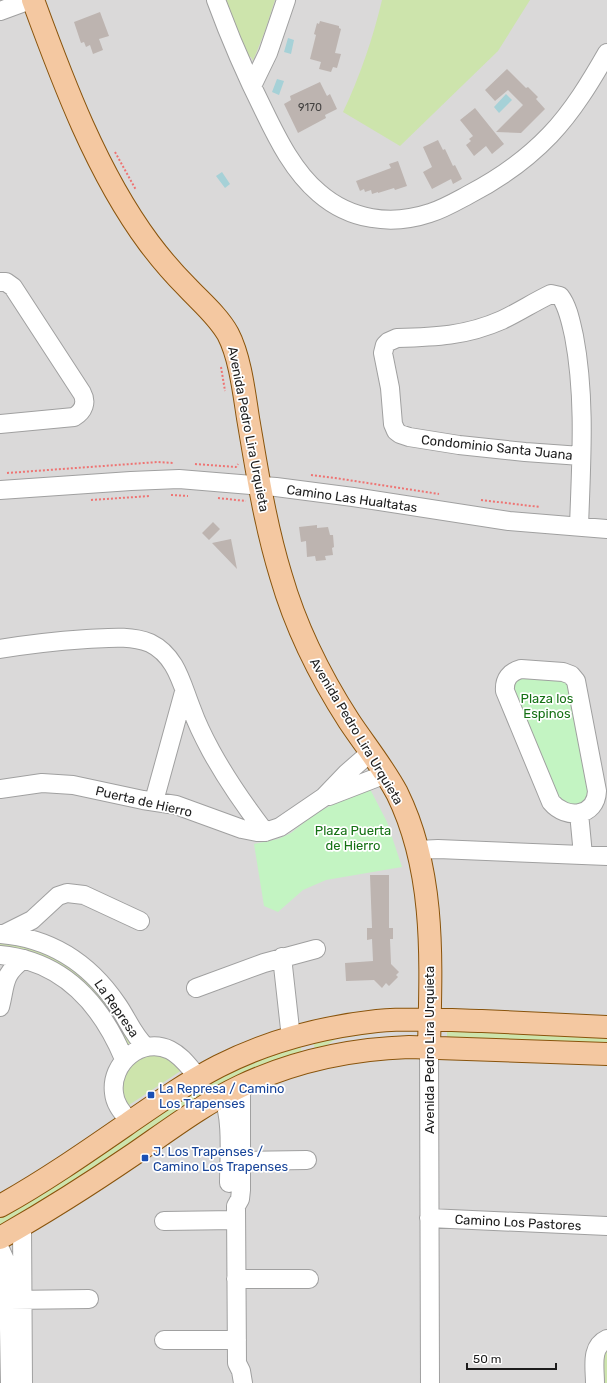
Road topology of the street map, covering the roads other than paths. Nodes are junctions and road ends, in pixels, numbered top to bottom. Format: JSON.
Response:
{"nodes":[{"id":1,"x":32,"y":0,"type":"edge"},
{"id":2,"x":216,"y":0,"type":"edge"},
{"id":3,"x":286,"y":0,"type":"edge"},
{"id":4,"x":0,"y":11,"type":"edge"},
{"id":5,"x":607,"y":53,"type":"edge"},
{"id":6,"x":252,"y":86,"type":"junction"},
{"id":7,"x":0,"y":282,"type":"edge"},
{"id":8,"x":0,"y":424,"type":"edge"},
{"id":9,"x":581,"y":456,"type":"junction"},
{"id":10,"x":0,"y":490,"type":"edge"},
{"id":11,"x":253,"y":494,"type":"junction"},
{"id":12,"x":579,"y":527,"type":"junction"},
{"id":13,"x":607,"y":529,"type":"edge"},
{"id":14,"x":0,"y":649,"type":"edge"},
{"id":15,"x":184,"y":692,"type":"junction"},
{"id":16,"x":371,"y":752,"type":"junction"},
{"id":17,"x":386,"y":774,"type":"junction"},
{"id":18,"x":0,"y":789,"type":"edge"},
{"id":19,"x":324,"y":797,"type":"junction"},
{"id":20,"x":154,"y":801,"type":"junction"},
{"id":21,"x":579,"y":813,"type":"junction"},
{"id":22,"x":265,"y":832,"type":"junction"},
{"id":23,"x":418,"y":850,"type":"junction"},
{"id":24,"x":583,"y":855,"type":"junction"},
{"id":25,"x":607,"y":856,"type":"edge"},
{"id":26,"x":32,"y":920,"type":"junction"},
{"id":27,"x":140,"y":921,"type":"dead end"},
{"id":28,"x":2,"y":934,"type":"edge"},
{"id":29,"x":45,"y":944,"type":"junction"},
{"id":30,"x":316,"y":949,"type":"dead end"},
{"id":31,"x":0,"y":955,"type":"edge"},
{"id":32,"x":282,"y":957,"type":"junction"},
{"id":33,"x":24,"y":959,"type":"junction"},
{"id":34,"x":3,"y":972,"type":"edge"},
{"id":35,"x":196,"y":988,"type":"dead end"},
{"id":36,"x":0,"y":1007,"type":"edge"},
{"id":37,"x":430,"y":1019,"type":"junction"},
{"id":38,"x":607,"y":1027,"type":"edge"},
{"id":39,"x":291,"y":1038,"type":"junction"},
{"id":40,"x":146,"y":1047,"type":"junction"},
{"id":41,"x":429,"y":1047,"type":"junction"},
{"id":42,"x":607,"y":1054,"type":"edge"},
{"id":43,"x":124,"y":1059,"type":"junction"},
{"id":44,"x":198,"y":1078,"type":"junction"},
{"id":45,"x":231,"y":1091,"type":"junction"},
{"id":46,"x":130,"y":1122,"type":"junction"},
{"id":47,"x":307,"y":1160,"type":"dead end"},
{"id":48,"x":235,"y":1161,"type":"junction"},
{"id":49,"x":0,"y":1206,"type":"edge"},
{"id":50,"x":236,"y":1213,"type":"junction"},
{"id":51,"x":429,"y":1218,"type":"junction"},
{"id":52,"x":164,"y":1221,"type":"dead end"},
{"id":53,"x":22,"y":1225,"type":"junction"},
{"id":54,"x":607,"y":1226,"type":"edge"},
{"id":55,"x":0,"y":1238,"type":"edge"},
{"id":56,"x":0,"y":1249,"type":"edge"},
{"id":57,"x":309,"y":1279,"type":"dead end"},
{"id":58,"x":236,"y":1280,"type":"junction"},
{"id":59,"x":16,"y":1300,"type":"junction"},
{"id":60,"x":89,"y":1300,"type":"dead end"},
{"id":61,"x":607,"y":1339,"type":"edge"},
{"id":62,"x":164,"y":1340,"type":"dead end"},
{"id":63,"x":237,"y":1340,"type":"junction"},
{"id":64,"x":11,"y":1358,"type":"edge"},
{"id":65,"x":237,"y":1363,"type":"junction"},
{"id":66,"x":10,"y":1383,"type":"edge"},
{"id":67,"x":23,"y":1383,"type":"edge"},
{"id":68,"x":231,"y":1383,"type":"edge"},
{"id":69,"x":243,"y":1383,"type":"edge"},
{"id":70,"x":430,"y":1383,"type":"edge"},
{"id":71,"x":595,"y":1383,"type":"edge"}],
"edges":[{"from":1,"to":4,"type":"street"},
{"from":1,"to":11,"type":"main road","name":"Avenida Pedro Lira Urquieta"},
{"from":2,"to":6,"type":"street"},
{"from":3,"to":6,"type":"street"},
{"from":5,"to":6,"type":"street"},
{"from":7,"to":8,"type":"street"},
{"from":9,"to":9,"type":"street","name":"Condominio Santa Juana"},
{"from":9,"to":12,"type":"street","name":"Condominio Santa Juana"},
{"from":10,"to":11,"type":"street","name":"Camino Las Hualtatas"},
{"from":11,"to":12,"type":"street","name":"Camino Las Hualtatas"},
{"from":11,"to":16,"type":"main road","name":"Avenida Pedro Lira Urquieta"},
{"from":12,"to":13,"type":"street","name":"Camino Las Hualtatas"},
{"from":14,"to":15,"type":"street"},
{"from":15,"to":20,"type":"street"},
{"from":15,"to":22,"type":"street"},
{"from":16,"to":17,"type":"main road","name":"Avenida Pedro Lira Urquieta"},
{"from":16,"to":19,"type":"street","name":"Puerta de Hierro"},
{"from":17,"to":19,"type":"street","name":"Puerta de Hierro"},
{"from":17,"to":23,"type":"main road","name":"Avenida Pedro Lira Urquieta"},
{"from":18,"to":20,"type":"street","name":"Puerta de Hierro"},
{"from":19,"to":22,"type":"street","name":"Puerta de Hierro"},
{"from":20,"to":22,"type":"street","name":"Puerta de Hierro"},
{"from":21,"to":21,"type":"street"},
{"from":21,"to":24,"type":"street"},
{"from":23,"to":24,"type":"street"},
{"from":23,"to":37,"type":"main road","name":"Avenida Pedro Lira Urquieta"},
{"from":24,"to":25,"type":"street"},
{"from":26,"to":27,"type":"street"},
{"from":26,"to":28,"type":"street"},
{"from":26,"to":29,"type":"street"},
{"from":28,"to":29,"type":"street","name":"La Represa"},
{"from":29,"to":40,"type":"street","name":"La Represa"},
{"from":30,"to":32,"type":"street"},
{"from":31,"to":33,"type":"street","name":"La Represa"},
{"from":32,"to":35,"type":"street"},
{"from":32,"to":39,"type":"street"},
{"from":33,"to":34,"type":"street"},
{"from":33,"to":43,"type":"street","name":"La Represa"},
{"from":34,"to":36,"type":"street"},
{"from":37,"to":38,"type":"main road"},
{"from":37,"to":39,"type":"main road"},
{"from":37,"to":41,"type":"main road","name":"Avenida Pedro Lira Urquieta"},
{"from":39,"to":44,"type":"main road"},
{"from":40,"to":43,"type":"street","name":"La Represa"},
{"from":40,"to":44,"type":"street","name":"La Represa"},
{"from":41,"to":42,"type":"main road"},
{"from":41,"to":45,"type":"main road"},
{"from":41,"to":51,"type":"street","name":"Avenida Pedro Lira Urquieta"},
{"from":43,"to":46,"type":"street"},
{"from":44,"to":46,"type":"main road"},
{"from":45,"to":48,"type":"street"},
{"from":45,"to":53,"type":"main road"},
{"from":46,"to":49,"type":"main road"},
{"from":47,"to":48,"type":"street"},
{"from":48,"to":50,"type":"street"},
{"from":50,"to":52,"type":"street"},
{"from":50,"to":58,"type":"street"},
{"from":51,"to":54,"type":"street","name":"Camino Los Pastores"},
{"from":51,"to":70,"type":"street","name":"Avenida Pedro Lira Urquieta"},
{"from":53,"to":55,"type":"main road"},
{"from":53,"to":59,"type":"street"},
{"from":56,"to":59,"type":"street"},
{"from":57,"to":58,"type":"street"},
{"from":58,"to":63,"type":"street"},
{"from":59,"to":60,"type":"street"},
{"from":59,"to":64,"type":"street"},
{"from":61,"to":71,"type":"street"},
{"from":62,"to":63,"type":"street"},
{"from":63,"to":65,"type":"street"},
{"from":64,"to":66,"type":"street"},
{"from":64,"to":67,"type":"street"},
{"from":65,"to":68,"type":"street"},
{"from":65,"to":69,"type":"street"}]}
